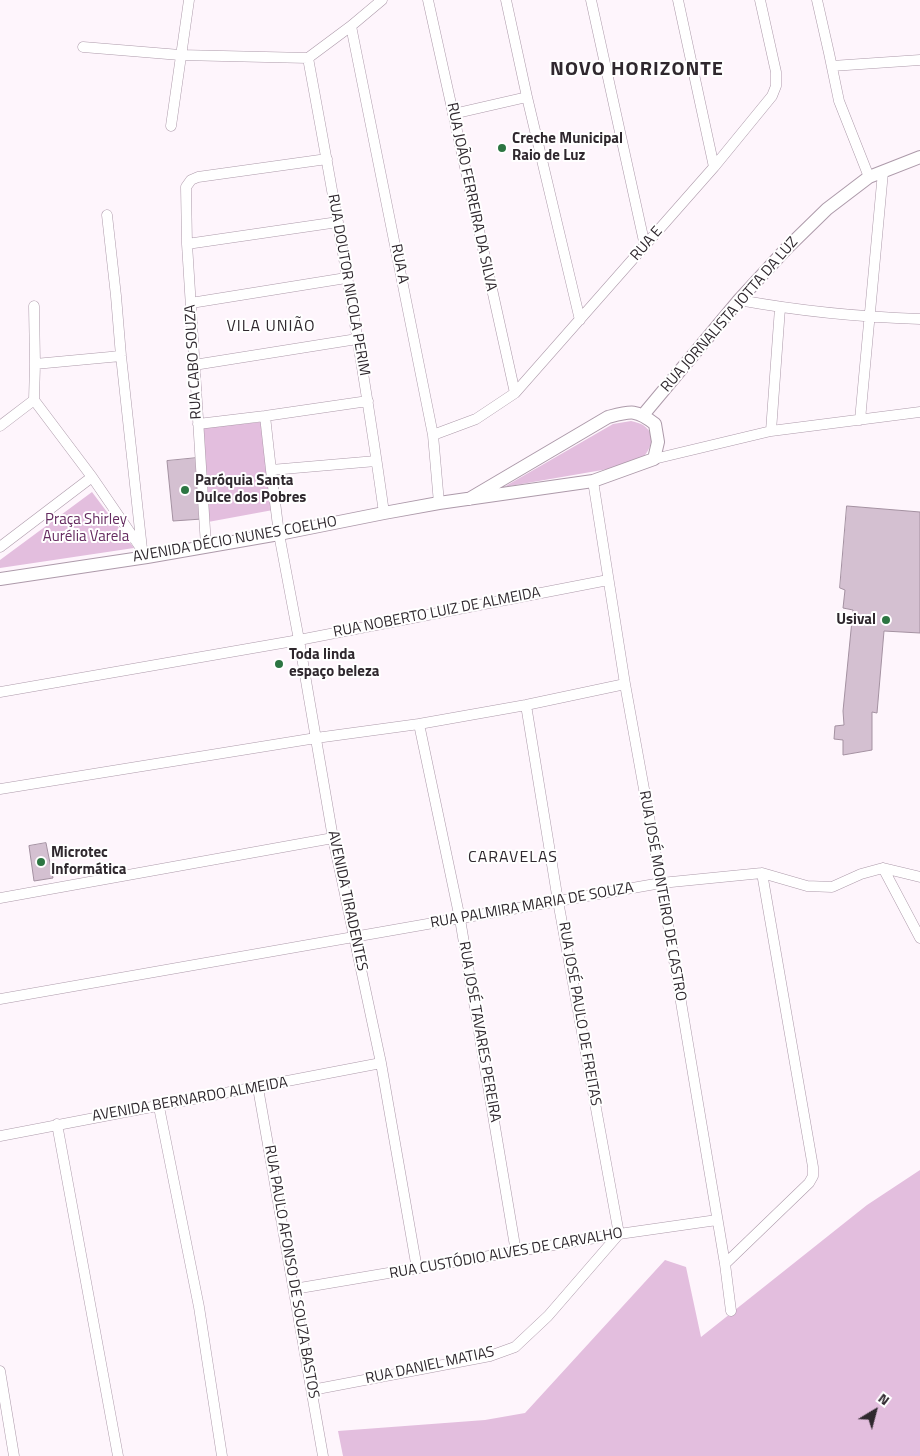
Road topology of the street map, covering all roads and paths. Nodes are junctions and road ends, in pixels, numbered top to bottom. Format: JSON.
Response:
{"nodes":[{"id":1,"x":189,"y":0,"type":"edge"},
{"id":2,"x":382,"y":0,"type":"edge"},
{"id":3,"x":428,"y":0,"type":"edge"},
{"id":4,"x":506,"y":0,"type":"edge"},
{"id":5,"x":591,"y":0,"type":"edge"},
{"id":6,"x":678,"y":0,"type":"edge"},
{"id":7,"x":760,"y":0,"type":"edge"},
{"id":8,"x":816,"y":0,"type":"edge"},
{"id":9,"x":351,"y":26,"type":"junction"},
{"id":10,"x":83,"y":48,"type":"dead end"},
{"id":11,"x":180,"y":55,"type":"junction"},
{"id":12,"x":308,"y":58,"type":"junction"},
{"id":13,"x":920,"y":60,"type":"edge"},
{"id":14,"x":832,"y":66,"type":"junction"},
{"id":15,"x":527,"y":97,"type":"junction"},
{"id":16,"x":453,"y":114,"type":"junction"},
{"id":17,"x":170,"y":126,"type":"dead end"},
{"id":18,"x":920,"y":157,"type":"edge"},
{"id":19,"x":327,"y":158,"type":"junction"},
{"id":20,"x":714,"y":167,"type":"junction"},
{"id":21,"x":884,"y":172,"type":"junction"},
{"id":22,"x":869,"y":177,"type":"junction"},
{"id":23,"x":107,"y":214,"type":"dead end"},
{"id":24,"x":338,"y":222,"type":"junction"},
{"id":25,"x":187,"y":244,"type":"junction"},
{"id":26,"x":645,"y":246,"type":"junction"},
{"id":27,"x":346,"y":278,"type":"junction"},
{"id":28,"x":739,"y":300,"type":"junction"},
{"id":29,"x":191,"y":303,"type":"junction"},
{"id":30,"x":34,"y":306,"type":"dead end"},
{"id":31,"x":780,"y":308,"type":"junction"},
{"id":32,"x":868,"y":317,"type":"junction"},
{"id":33,"x":920,"y":319,"type":"edge"},
{"id":34,"x":580,"y":320,"type":"junction"},
{"id":35,"x":358,"y":339,"type":"junction"},
{"id":36,"x":121,"y":356,"type":"junction"},
{"id":37,"x":35,"y":364,"type":"junction"},
{"id":38,"x":194,"y":365,"type":"junction"},
{"id":39,"x":515,"y":394,"type":"junction"},
{"id":40,"x":34,"y":400,"type":"junction"},
{"id":41,"x":368,"y":401,"type":"junction"},
{"id":42,"x":920,"y":412,"type":"edge"},
{"id":43,"x":643,"y":415,"type":"junction"},
{"id":44,"x":265,"y":416,"type":"junction"},
{"id":45,"x":860,"y":420,"type":"junction"},
{"id":46,"x":198,"y":424,"type":"junction"},
{"id":47,"x":0,"y":426,"type":"edge"},
{"id":48,"x":771,"y":431,"type":"junction"},
{"id":49,"x":433,"y":435,"type":"junction"},
{"id":50,"x":654,"y":459,"type":"junction"},
{"id":51,"x":376,"y":461,"type":"junction"},
{"id":52,"x":271,"y":470,"type":"junction"},
{"id":53,"x":92,"y":477,"type":"junction"},
{"id":54,"x":593,"y":481,"type":"junction"},
{"id":55,"x":469,"y":499,"type":"junction"},
{"id":56,"x":439,"y":503,"type":"junction"},
{"id":57,"x":384,"y":513,"type":"junction"},
{"id":58,"x":279,"y":534,"type":"junction"},
{"id":59,"x":206,"y":546,"type":"junction"},
{"id":60,"x":0,"y":547,"type":"edge"},
{"id":61,"x":144,"y":553,"type":"junction"},
{"id":62,"x":0,"y":578,"type":"edge"},
{"id":63,"x":608,"y":580,"type":"junction"},
{"id":64,"x":299,"y":640,"type":"junction"},
{"id":65,"x":625,"y":684,"type":"junction"},
{"id":66,"x":0,"y":692,"type":"edge"},
{"id":67,"x":526,"y":705,"type":"junction"},
{"id":68,"x":420,"y":724,"type":"junction"},
{"id":69,"x":316,"y":738,"type":"junction"},
{"id":70,"x":0,"y":789,"type":"edge"},
{"id":71,"x":333,"y":838,"type":"junction"},
{"id":72,"x":883,"y":868,"type":"junction"},
{"id":73,"x":762,"y":873,"type":"junction"},
{"id":74,"x":920,"y":877,"type":"edge"},
{"id":75,"x":661,"y":883,"type":"junction"},
{"id":76,"x":0,"y":898,"type":"edge"},
{"id":77,"x":558,"y":901,"type":"junction"},
{"id":78,"x":460,"y":919,"type":"junction"},
{"id":79,"x":355,"y":937,"type":"junction"},
{"id":80,"x":920,"y":938,"type":"edge"},
{"id":81,"x":0,"y":999,"type":"edge"},
{"id":82,"x":381,"y":1064,"type":"junction"},
{"id":83,"x":258,"y":1088,"type":"junction"},
{"id":84,"x":159,"y":1107,"type":"junction"},
{"id":85,"x":57,"y":1124,"type":"junction"},
{"id":86,"x":0,"y":1136,"type":"edge"},
{"id":87,"x":717,"y":1220,"type":"junction"},
{"id":88,"x":618,"y":1234,"type":"junction"},
{"id":89,"x":516,"y":1252,"type":"junction"},
{"id":90,"x":725,"y":1264,"type":"junction"},
{"id":91,"x":417,"y":1269,"type":"junction"},
{"id":92,"x":294,"y":1289,"type":"junction"},
{"id":93,"x":731,"y":1311,"type":"dead end"},
{"id":94,"x":0,"y":1371,"type":"edge"},
{"id":95,"x":312,"y":1390,"type":"junction"},
{"id":96,"x":14,"y":1456,"type":"edge"},
{"id":97,"x":118,"y":1456,"type":"edge"},
{"id":98,"x":222,"y":1456,"type":"edge"},
{"id":99,"x":323,"y":1456,"type":"edge"}],
"edges":[{"from":1,"to":11,"type":"street"},
{"from":2,"to":9,"type":"street"},
{"from":3,"to":16,"type":"street","name":"RUA JOÃO FERREIRA DA SILVA"},
{"from":4,"to":15,"type":"street"},
{"from":5,"to":26,"type":"street"},
{"from":6,"to":20,"type":"street"},
{"from":7,"to":20,"type":"street","name":"RUA E"},
{"from":8,"to":14,"type":"street"},
{"from":9,"to":12,"type":"street"},
{"from":9,"to":49,"type":"street","name":"RUA A"},
{"from":10,"to":11,"type":"street"},
{"from":11,"to":12,"type":"street"},
{"from":11,"to":17,"type":"street"},
{"from":12,"to":19,"type":"street","name":"RUA DOUTOR NICOLA PERIM"},
{"from":13,"to":14,"type":"street"},
{"from":14,"to":22,"type":"street"},
{"from":15,"to":16,"type":"street"},
{"from":15,"to":34,"type":"street"},
{"from":16,"to":39,"type":"street","name":"RUA JOÃO FERREIRA DA SILVA"},
{"from":18,"to":21,"type":"street","name":"RUA JORNALISTA JOTTA DA LUZ"},
{"from":19,"to":24,"type":"street","name":"RUA DOUTOR NICOLA PERIM"},
{"from":19,"to":25,"type":"street","name":"RUA CABO SOUZA"},
{"from":20,"to":26,"type":"street","name":"RUA E"},
{"from":21,"to":22,"type":"street","name":"RUA JORNALISTA JOTTA DA LUZ"},
{"from":21,"to":32,"type":"street"},
{"from":22,"to":28,"type":"street","name":"RUA JORNALISTA JOTTA DA LUZ"},
{"from":23,"to":36,"type":"street"},
{"from":24,"to":25,"type":"street"},
{"from":24,"to":27,"type":"street","name":"RUA DOUTOR NICOLA PERIM"},
{"from":25,"to":29,"type":"street","name":"RUA CABO SOUZA"},
{"from":26,"to":34,"type":"street","name":"RUA E"},
{"from":27,"to":29,"type":"street"},
{"from":27,"to":35,"type":"street","name":"RUA DOUTOR NICOLA PERIM"},
{"from":28,"to":31,"type":"street"},
{"from":28,"to":43,"type":"street","name":"RUA JORNALISTA JOTTA DA LUZ"},
{"from":29,"to":38,"type":"street","name":"RUA CABO SOUZA"},
{"from":30,"to":37,"type":"street"},
{"from":31,"to":32,"type":"street"},
{"from":31,"to":48,"type":"street"},
{"from":32,"to":33,"type":"street"},
{"from":32,"to":45,"type":"street"},
{"from":34,"to":39,"type":"street","name":"RUA E"},
{"from":35,"to":38,"type":"street"},
{"from":35,"to":41,"type":"street","name":"RUA DOUTOR NICOLA PERIM"},
{"from":36,"to":37,"type":"street"},
{"from":36,"to":61,"type":"street"},
{"from":37,"to":40,"type":"street"},
{"from":38,"to":46,"type":"street","name":"RUA CABO SOUZA"},
{"from":39,"to":49,"type":"street","name":"RUA E"},
{"from":40,"to":47,"type":"street"},
{"from":40,"to":53,"type":"street"},
{"from":41,"to":44,"type":"street"},
{"from":41,"to":51,"type":"street","name":"RUA DOUTOR NICOLA PERIM"},
{"from":42,"to":45,"type":"street"},
{"from":43,"to":50,"type":"street"},
{"from":43,"to":55,"type":"street"},
{"from":44,"to":46,"type":"street"},
{"from":44,"to":52,"type":"street","name":"AVENIDA TIRADENTES"},
{"from":45,"to":48,"type":"street"},
{"from":46,"to":59,"type":"street","name":"RUA CABO SOUZA"},
{"from":48,"to":50,"type":"street"},
{"from":49,"to":56,"type":"street","name":"RUA A"},
{"from":50,"to":54,"type":"street","name":"AVENIDA DÉCIO NUNES COELHO"},
{"from":51,"to":52,"type":"street"},
{"from":51,"to":57,"type":"street","name":"RUA DOUTOR NICOLA PERIM"},
{"from":52,"to":58,"type":"street","name":"AVENIDA TIRADENTES"},
{"from":53,"to":60,"type":"street"},
{"from":53,"to":61,"type":"street"},
{"from":54,"to":55,"type":"street","name":"AVENIDA DÉCIO NUNES COELHO"},
{"from":54,"to":63,"type":"street","name":"RUA JOSÉ MONTEIRO DE CASTRO"},
{"from":55,"to":56,"type":"street","name":"AVENIDA DÉCIO NUNES COELHO"},
{"from":56,"to":57,"type":"street","name":"AVENIDA DÉCIO NUNES COELHO"},
{"from":57,"to":58,"type":"street","name":"AVENIDA DÉCIO NUNES COELHO"},
{"from":58,"to":59,"type":"street","name":"AVENIDA DÉCIO NUNES COELHO"},
{"from":58,"to":64,"type":"street","name":"AVENIDA TIRADENTES"},
{"from":59,"to":61,"type":"street","name":"AVENIDA DÉCIO NUNES COELHO"},
{"from":61,"to":62,"type":"street","name":"AVENIDA DÉCIO NUNES COELHO"},
{"from":63,"to":64,"type":"street","name":"RUA NOBERTO LUIZ DE ALMEIDA"},
{"from":63,"to":65,"type":"street","name":"RUA JOSÉ MONTEIRO DE CASTRO"},
{"from":64,"to":66,"type":"street","name":"RUA NOBERTO LUIZ DE ALMEIDA"},
{"from":64,"to":69,"type":"street","name":"AVENIDA TIRADENTES"},
{"from":65,"to":67,"type":"street"},
{"from":65,"to":75,"type":"street","name":"RUA JOSÉ MONTEIRO DE CASTRO"},
{"from":67,"to":68,"type":"street"},
{"from":67,"to":77,"type":"street","name":"RUA JOSÉ PAULO DE FREITAS"},
{"from":68,"to":69,"type":"street"},
{"from":68,"to":78,"type":"street","name":"RUA JOSÉ TAVARES PEREIRA"},
{"from":69,"to":70,"type":"street"},
{"from":69,"to":71,"type":"street","name":"AVENIDA TIRADENTES"},
{"from":71,"to":76,"type":"street"},
{"from":71,"to":79,"type":"street","name":"AVENIDA TIRADENTES"},
{"from":72,"to":73,"type":"street","name":"RUA PALMIRA MARIA DE SOUZA"},
{"from":72,"to":74,"type":"street"},
{"from":72,"to":80,"type":"street"},
{"from":73,"to":75,"type":"street","name":"RUA PALMIRA MARIA DE SOUZA"},
{"from":73,"to":90,"type":"street"},
{"from":75,"to":77,"type":"street","name":"RUA PALMIRA MARIA DE SOUZA"},
{"from":75,"to":87,"type":"street","name":"RUA JOSÉ MONTEIRO DE CASTRO"},
{"from":77,"to":78,"type":"street","name":"RUA PALMIRA MARIA DE SOUZA"},
{"from":77,"to":88,"type":"street","name":"RUA JOSÉ PAULO DE FREITAS"},
{"from":78,"to":79,"type":"street","name":"RUA PALMIRA MARIA DE SOUZA"},
{"from":78,"to":89,"type":"street","name":"RUA JOSÉ TAVARES PEREIRA"},
{"from":79,"to":81,"type":"street","name":"RUA PALMIRA MARIA DE SOUZA"},
{"from":79,"to":82,"type":"street","name":"AVENIDA TIRADENTES"},
{"from":82,"to":83,"type":"street","name":"AVENIDA BERNARDO ALMEIDA"},
{"from":82,"to":91,"type":"street","name":"AVENIDA TIRADENTES"},
{"from":83,"to":84,"type":"street","name":"AVENIDA BERNARDO ALMEIDA"},
{"from":83,"to":92,"type":"street","name":"RUA PAULO AFONSO DE SOUZA BASTOS"},
{"from":84,"to":85,"type":"street","name":"AVENIDA BERNARDO ALMEIDA"},
{"from":84,"to":98,"type":"street"},
{"from":85,"to":86,"type":"street","name":"AVENIDA BERNARDO ALMEIDA"},
{"from":85,"to":97,"type":"street"},
{"from":87,"to":88,"type":"street","name":"RUA CUSTÓDIO ALVES DE CARVALHO"},
{"from":87,"to":90,"type":"street","name":"RUA JOSÉ MONTEIRO DE CASTRO"},
{"from":88,"to":89,"type":"street","name":"RUA CUSTÓDIO ALVES DE CARVALHO"},
{"from":88,"to":95,"type":"street","name":"RUA DANIEL MATIAS"},
{"from":89,"to":91,"type":"street","name":"RUA CUSTÓDIO ALVES DE CARVALHO"},
{"from":90,"to":93,"type":"street","name":"RUA JOSÉ MONTEIRO DE CASTRO"},
{"from":91,"to":92,"type":"street","name":"RUA CUSTÓDIO ALVES DE CARVALHO"},
{"from":92,"to":95,"type":"street","name":"RUA PAULO AFONSO DE SOUZA BASTOS"},
{"from":94,"to":96,"type":"street"},
{"from":95,"to":99,"type":"street","name":"RUA PAULO AFONSO DE SOUZA BASTOS"}]}
